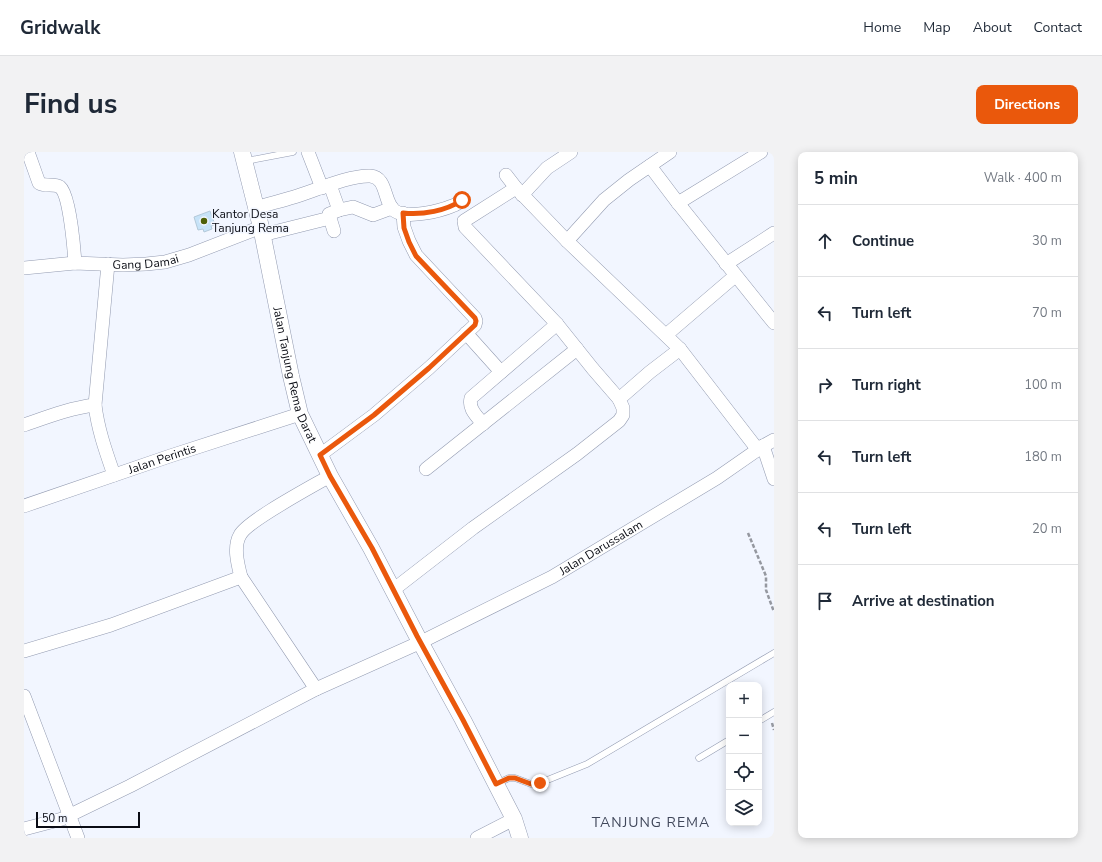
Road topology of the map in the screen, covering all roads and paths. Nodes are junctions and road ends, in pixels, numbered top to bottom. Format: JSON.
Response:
{"nodes":[{"id":1,"x":28,"y":152,"type":"edge"},
{"id":2,"x":293,"y":152,"type":"edge"},
{"id":3,"x":308,"y":152,"type":"edge"},
{"id":4,"x":571,"y":152,"type":"edge"},
{"id":5,"x":670,"y":152,"type":"edge"},
{"id":6,"x":760,"y":152,"type":"edge"},
{"id":7,"x":243,"y":157,"type":"edge"},
{"id":8,"x":650,"y":166,"type":"junction"},
{"id":9,"x":506,"y":175,"type":"dead end"},
{"id":10,"x":326,"y":186,"type":"junction"},
{"id":11,"x":519,"y":191,"type":"junction"},
{"id":12,"x":462,"y":200,"type":"dead end"},
{"id":13,"x":678,"y":203,"type":"junction"},
{"id":14,"x":255,"y":208,"type":"junction"},
{"id":15,"x":397,"y":211,"type":"junction"},
{"id":16,"x":334,"y":214,"type":"junction"},
{"id":17,"x":261,"y":231,"type":"junction"},
{"id":18,"x":334,"y":231,"type":"dead end"},
{"id":19,"x":774,"y":233,"type":"edge"},
{"id":20,"x":567,"y":241,"type":"junction"},
{"id":21,"x":76,"y":263,"type":"junction"},
{"id":22,"x":108,"y":264,"type":"junction"},
{"id":23,"x":726,"y":264,"type":"junction"},
{"id":24,"x":24,"y":268,"type":"edge"},
{"id":25,"x":735,"y":276,"type":"junction"},
{"id":26,"x":774,"y":323,"type":"edge"},
{"id":27,"x":557,"y":324,"type":"junction"},
{"id":28,"x":466,"y":334,"type":"junction"},
{"id":29,"x":666,"y":335,"type":"junction"},
{"id":30,"x":577,"y":349,"type":"junction"},
{"id":31,"x":680,"y":349,"type":"junction"},
{"id":32,"x":501,"y":372,"type":"junction"},
{"id":33,"x":619,"y":399,"type":"junction"},
{"id":34,"x":95,"y":405,"type":"junction"},
{"id":35,"x":300,"y":414,"type":"junction"},
{"id":36,"x":483,"y":424,"type":"junction"},
{"id":37,"x":24,"y":425,"type":"edge"},
{"id":38,"x":765,"y":445,"type":"edge"},
{"id":39,"x":320,"y":455,"type":"junction"},
{"id":40,"x":426,"y":469,"type":"dead end"},
{"id":41,"x":114,"y":475,"type":"junction"},
{"id":42,"x":330,"y":476,"type":"junction"},
{"id":43,"x":774,"y":479,"type":"edge"},
{"id":44,"x":24,"y":506,"type":"edge"},
{"id":45,"x":748,"y":533,"type":"dead end"},
{"id":46,"x":242,"y":577,"type":"junction"},
{"id":47,"x":393,"y":590,"type":"junction"},
{"id":48,"x":774,"y":612,"type":"edge"},
{"id":49,"x":421,"y":642,"type":"junction"},
{"id":50,"x":24,"y":651,"type":"edge"},
{"id":51,"x":774,"y":654,"type":"edge"},
{"id":52,"x":316,"y":689,"type":"junction"},
{"id":53,"x":24,"y":696,"type":"edge"},
{"id":54,"x":774,"y":712,"type":"edge"},
{"id":55,"x":762,"y":719,"type":"edge"},
{"id":56,"x":726,"y":742,"type":"edge"},
{"id":57,"x":699,"y":758,"type":"dead end"},
{"id":58,"x":496,"y":784,"type":"junction"},
{"id":59,"x":70,"y":815,"type":"junction"},
{"id":60,"x":514,"y":819,"type":"junction"},
{"id":61,"x":24,"y":829,"type":"edge"},
{"id":62,"x":78,"y":838,"type":"edge"},
{"id":63,"x":476,"y":838,"type":"edge"},
{"id":64,"x":520,"y":838,"type":"edge"}],
"edges":[{"from":1,"to":21,"type":"street"},
{"from":2,"to":7,"type":"lane"},
{"from":3,"to":10,"type":"street"},
{"from":4,"to":11,"type":"street"},
{"from":5,"to":8,"type":"street"},
{"from":6,"to":13,"type":"street"},
{"from":7,"to":14,"type":"street","name":"Jalan Tanjung Rema Darat"},
{"from":8,"to":13,"type":"street"},
{"from":8,"to":20,"type":"street"},
{"from":9,"to":11,"type":"street"},
{"from":10,"to":14,"type":"street"},
{"from":10,"to":15,"type":"street"},
{"from":10,"to":16,"type":"street"},
{"from":11,"to":20,"type":"street"},
{"from":11,"to":27,"type":"street"},
{"from":12,"to":15,"type":"street"},
{"from":13,"to":23,"type":"street"},
{"from":14,"to":17,"type":"street","name":"Jalan Tanjung Rema Darat"},
{"from":15,"to":16,"type":"street","name":"Gang Damai"},
{"from":15,"to":28,"type":"street"},
{"from":16,"to":17,"type":"street","name":"Gang Damai"},
{"from":16,"to":18,"type":"street"},
{"from":17,"to":22,"type":"street","name":"Gang Damai"},
{"from":17,"to":35,"type":"street","name":"Jalan Tanjung Rema Darat"},
{"from":19,"to":23,"type":"street"},
{"from":20,"to":29,"type":"street"},
{"from":21,"to":22,"type":"street","name":"Gang Damai"},
{"from":21,"to":24,"type":"street","name":"Gang Damai"},
{"from":22,"to":34,"type":"street"},
{"from":23,"to":25,"type":"street"},
{"from":25,"to":26,"type":"street"},
{"from":25,"to":29,"type":"street"},
{"from":27,"to":30,"type":"street"},
{"from":27,"to":32,"type":"street"},
{"from":28,"to":32,"type":"street"},
{"from":28,"to":39,"type":"street"},
{"from":29,"to":31,"type":"street"},
{"from":30,"to":33,"type":"street"},
{"from":30,"to":36,"type":"street"},
{"from":31,"to":33,"type":"street"},
{"from":31,"to":38,"type":"street"},
{"from":32,"to":36,"type":"street"},
{"from":33,"to":47,"type":"street"},
{"from":34,"to":37,"type":"street"},
{"from":34,"to":41,"type":"street"},
{"from":35,"to":39,"type":"street","name":"Jalan Tanjung Rema Darat"},
{"from":35,"to":41,"type":"street","name":"Jalan Perintis"},
{"from":36,"to":40,"type":"street"},
{"from":38,"to":43,"type":"street"},
{"from":38,"to":49,"type":"street","name":"Jalan Darussalam"},
{"from":39,"to":42,"type":"street","name":"Jalan Tanjung Rema Darat"},
{"from":41,"to":44,"type":"street","name":"Jalan Perintis"},
{"from":42,"to":46,"type":"street"},
{"from":42,"to":47,"type":"street","name":"Jalan Tanjung Rema Darat"},
{"from":45,"to":48,"type":"path"},
{"from":46,"to":50,"type":"street"},
{"from":46,"to":52,"type":"street"},
{"from":47,"to":49,"type":"street","name":"Jalan Tanjung Rema Darat"},
{"from":49,"to":52,"type":"street","name":"Jalan Darussalam"},
{"from":49,"to":58,"type":"street","name":"Jalan Tanjung Rema Darat"},
{"from":51,"to":58,"type":"lane"},
{"from":52,"to":59,"type":"street","name":"Jalan Darussalam"},
{"from":53,"to":59,"type":"street"},
{"from":54,"to":55,"type":"lane"},
{"from":56,"to":57,"type":"lane"},
{"from":58,"to":60,"type":"street","name":"Jalan Tanjung Rema Darat"},
{"from":59,"to":61,"type":"street","name":"Jalan Darussalam"},
{"from":59,"to":62,"type":"street"},
{"from":60,"to":63,"type":"street"},
{"from":60,"to":64,"type":"street","name":"Jalan Tanjung Rema Darat"}]}
